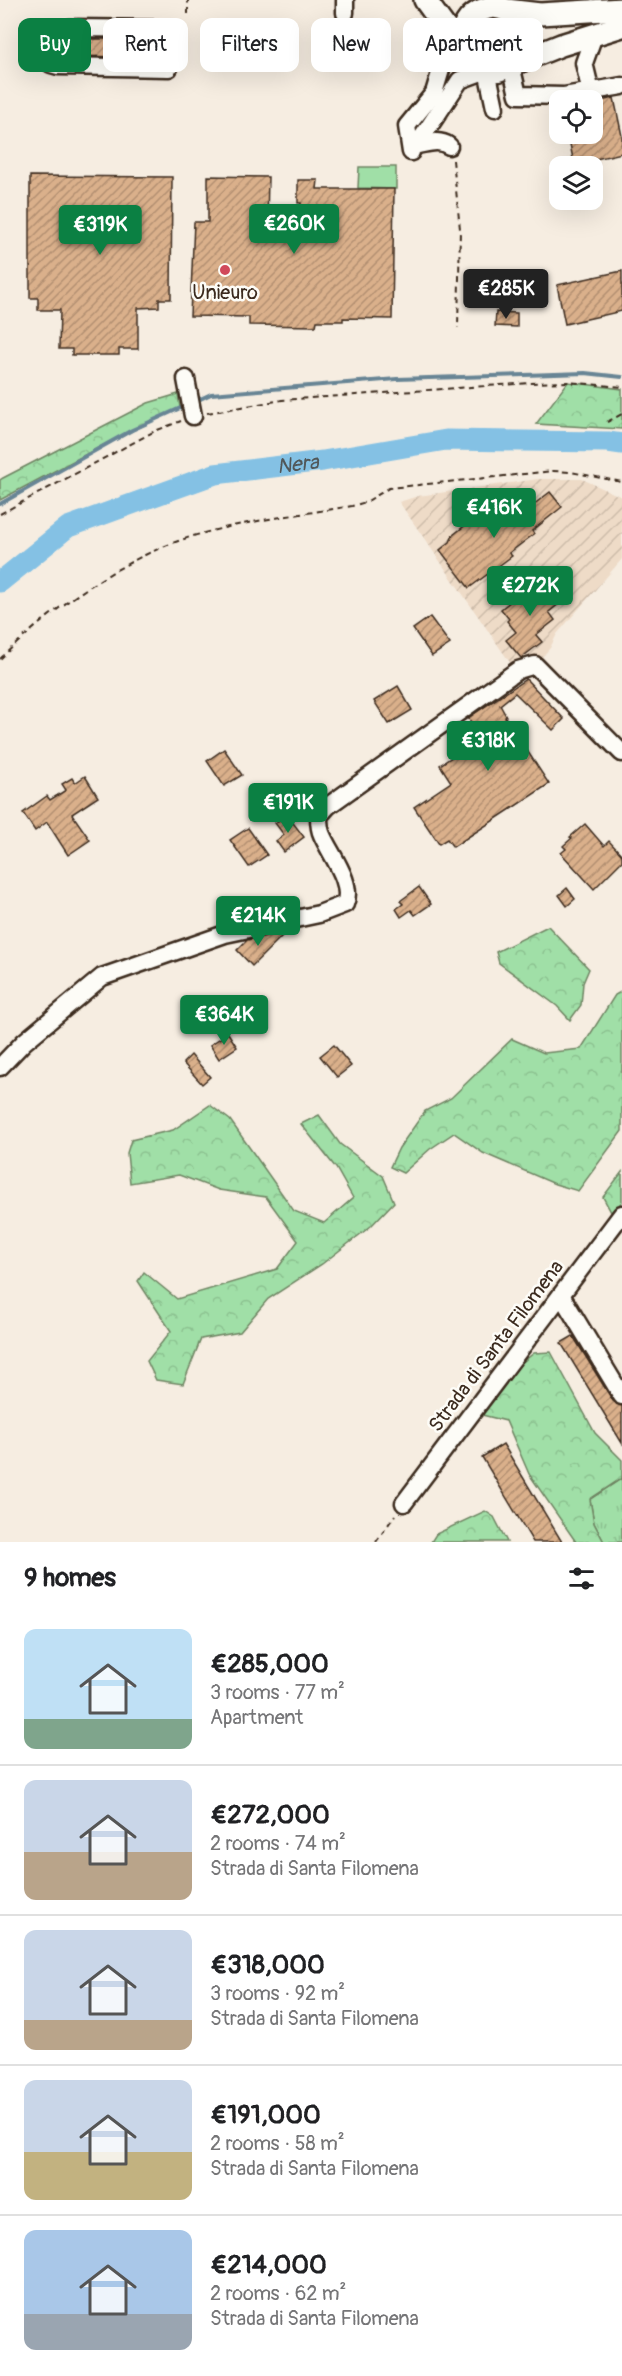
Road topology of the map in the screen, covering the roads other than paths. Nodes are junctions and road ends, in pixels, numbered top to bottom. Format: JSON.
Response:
{"nodes":[{"id":1,"x":425,"y":0,"type":"edge"},
{"id":2,"x":493,"y":6,"type":"edge"},
{"id":3,"x":569,"y":6,"type":"edge"},
{"id":4,"x":622,"y":9,"type":"edge"},
{"id":5,"x":438,"y":18,"type":"edge"},
{"id":6,"x":470,"y":18,"type":"edge"},
{"id":7,"x":516,"y":18,"type":"edge"},
{"id":8,"x":622,"y":26,"type":"edge"},
{"id":9,"x":103,"y":29,"type":"edge"},
{"id":10,"x":594,"y":35,"type":"junction"},
{"id":11,"x":557,"y":47,"type":"junction"},
{"id":12,"x":543,"y":52,"type":"edge"},
{"id":13,"x":584,"y":63,"type":"junction"},
{"id":14,"x":103,"y":67,"type":"edge"},
{"id":15,"x":440,"y":72,"type":"edge"},
{"id":16,"x":482,"y":72,"type":"edge"},
{"id":17,"x":487,"y":72,"type":"edge"},
{"id":18,"x":513,"y":72,"type":"edge"},
{"id":19,"x":622,"y":86,"type":"edge"},
{"id":20,"x":591,"y":90,"type":"edge"},
{"id":21,"x":601,"y":90,"type":"edge"},
{"id":22,"x":518,"y":95,"type":"junction"},
{"id":23,"x":549,"y":96,"type":"edge"},
{"id":24,"x":449,"y":146,"type":"road end"},
{"id":25,"x":414,"y":148,"type":"junction"},
{"id":26,"x":186,"y":379,"type":"dead end"},
{"id":27,"x":193,"y":416,"type":"road end"},
{"id":28,"x":622,"y":753,"type":"edge"},
{"id":29,"x":0,"y":1067,"type":"edge"},
{"id":30,"x":622,"y":1214,"type":"edge"},
{"id":31,"x":561,"y":1295,"type":"junction"},
{"id":32,"x":622,"y":1396,"type":"edge"},
{"id":33,"x":404,"y":1503,"type":"road end"}],
"edges":[{"from":1,"to":5,"type":"main road"},
{"from":2,"to":3,"type":"main road"},
{"from":2,"to":6,"type":"main road"},
{"from":2,"to":7,"type":"main road"},
{"from":3,"to":4,"type":"main road"},
{"from":8,"to":10,"type":"main road"},
{"from":9,"to":14,"type":"street"},
{"from":10,"to":11,"type":"main road"},
{"from":10,"to":13,"type":"street"},
{"from":11,"to":12,"type":"main road"},
{"from":11,"to":13,"type":"street"},
{"from":13,"to":20,"type":"street"},
{"from":15,"to":25,"type":"street"},
{"from":16,"to":25,"type":"street"},
{"from":17,"to":22,"type":"street"},
{"from":18,"to":22,"type":"street"},
{"from":19,"to":21,"type":"street"},
{"from":22,"to":23,"type":"street"},
{"from":24,"to":25,"type":"street"},
{"from":26,"to":27,"type":"street"},
{"from":28,"to":29,"type":"street"},
{"from":30,"to":31,"type":"street","name":"Strada di Santa Filomena"},
{"from":31,"to":32,"type":"street"},
{"from":31,"to":33,"type":"street","name":"Strada di Santa Filomena"}]}
